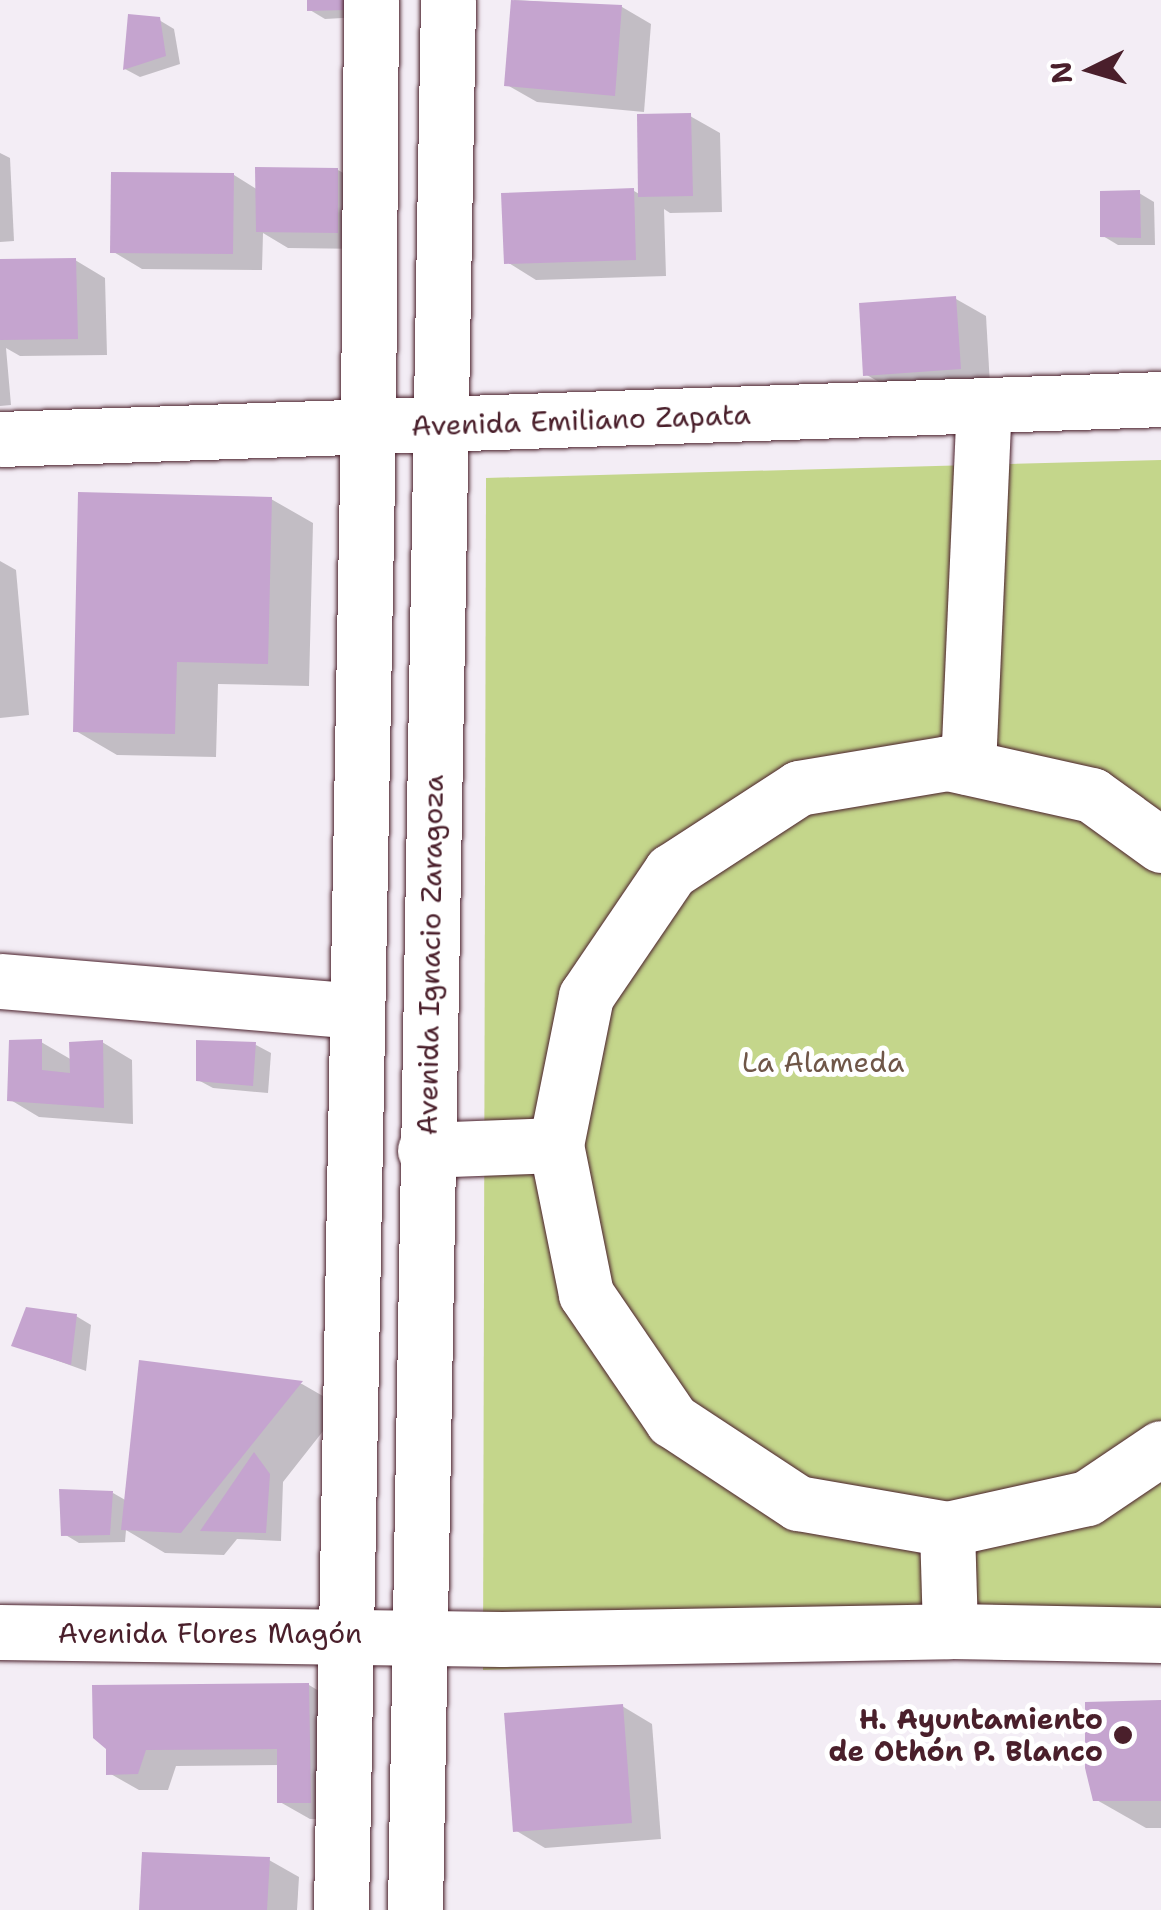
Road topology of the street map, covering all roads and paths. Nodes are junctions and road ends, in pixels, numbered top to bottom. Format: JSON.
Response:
{"nodes":[{"id":1,"x":372,"y":0,"type":"edge"},
{"id":2,"x":448,"y":0,"type":"edge"},
{"id":3,"x":1161,"y":400,"type":"edge"},
{"id":4,"x":984,"y":406,"type":"junction"},
{"id":5,"x":444,"y":424,"type":"junction"},
{"id":6,"x":368,"y":427,"type":"junction"},
{"id":7,"x":0,"y":440,"type":"edge"},
{"id":8,"x":968,"y":767,"type":"junction"},
{"id":9,"x":1161,"y":844,"type":"edge"},
{"id":10,"x":0,"y":981,"type":"edge"},
{"id":11,"x":354,"y":1011,"type":"junction"},
{"id":12,"x":556,"y":1146,"type":"junction"},
{"id":13,"x":425,"y":1150,"type":"junction"},
{"id":14,"x":1161,"y":1448,"type":"edge"},
{"id":15,"x":947,"y":1529,"type":"junction"},
{"id":16,"x":950,"y":1631,"type":"junction"},
{"id":17,"x":0,"y":1632,"type":"edge"},
{"id":18,"x":344,"y":1634,"type":"junction"},
{"id":19,"x":419,"y":1635,"type":"junction"},
{"id":20,"x":1161,"y":1635,"type":"edge"},
{"id":21,"x":341,"y":1910,"type":"edge"},
{"id":22,"x":415,"y":1910,"type":"edge"}],
"edges":[{"from":1,"to":6,"type":"street"},
{"from":2,"to":5,"type":"street","name":"Avenida Ignacio Zaragoza"},
{"from":3,"to":4,"type":"street","name":"Avenida Emiliano Zapata"},
{"from":4,"to":5,"type":"street","name":"Avenida Emiliano Zapata"},
{"from":4,"to":8,"type":"street"},
{"from":5,"to":6,"type":"street","name":"Avenida Emiliano Zapata"},
{"from":5,"to":13,"type":"street","name":"Avenida Ignacio Zaragoza"},
{"from":6,"to":7,"type":"street","name":"Avenida Emiliano Zapata"},
{"from":6,"to":11,"type":"street"},
{"from":8,"to":9,"type":"street"},
{"from":8,"to":12,"type":"street"},
{"from":10,"to":11,"type":"street"},
{"from":11,"to":18,"type":"street"},
{"from":12,"to":13,"type":"street"},
{"from":12,"to":15,"type":"street"},
{"from":13,"to":19,"type":"street","name":"Avenida Ignacio Zaragoza"},
{"from":14,"to":15,"type":"street"},
{"from":15,"to":16,"type":"street"},
{"from":16,"to":19,"type":"street","name":"Avenida Flores Magón"},
{"from":16,"to":20,"type":"street","name":"Avenida Flores Magón"},
{"from":17,"to":18,"type":"street","name":"Avenida Flores Magón"},
{"from":18,"to":19,"type":"street","name":"Avenida Flores Magón"},
{"from":18,"to":21,"type":"street"},
{"from":19,"to":22,"type":"street","name":"Avenida Ignacio Zaragoza"}]}
